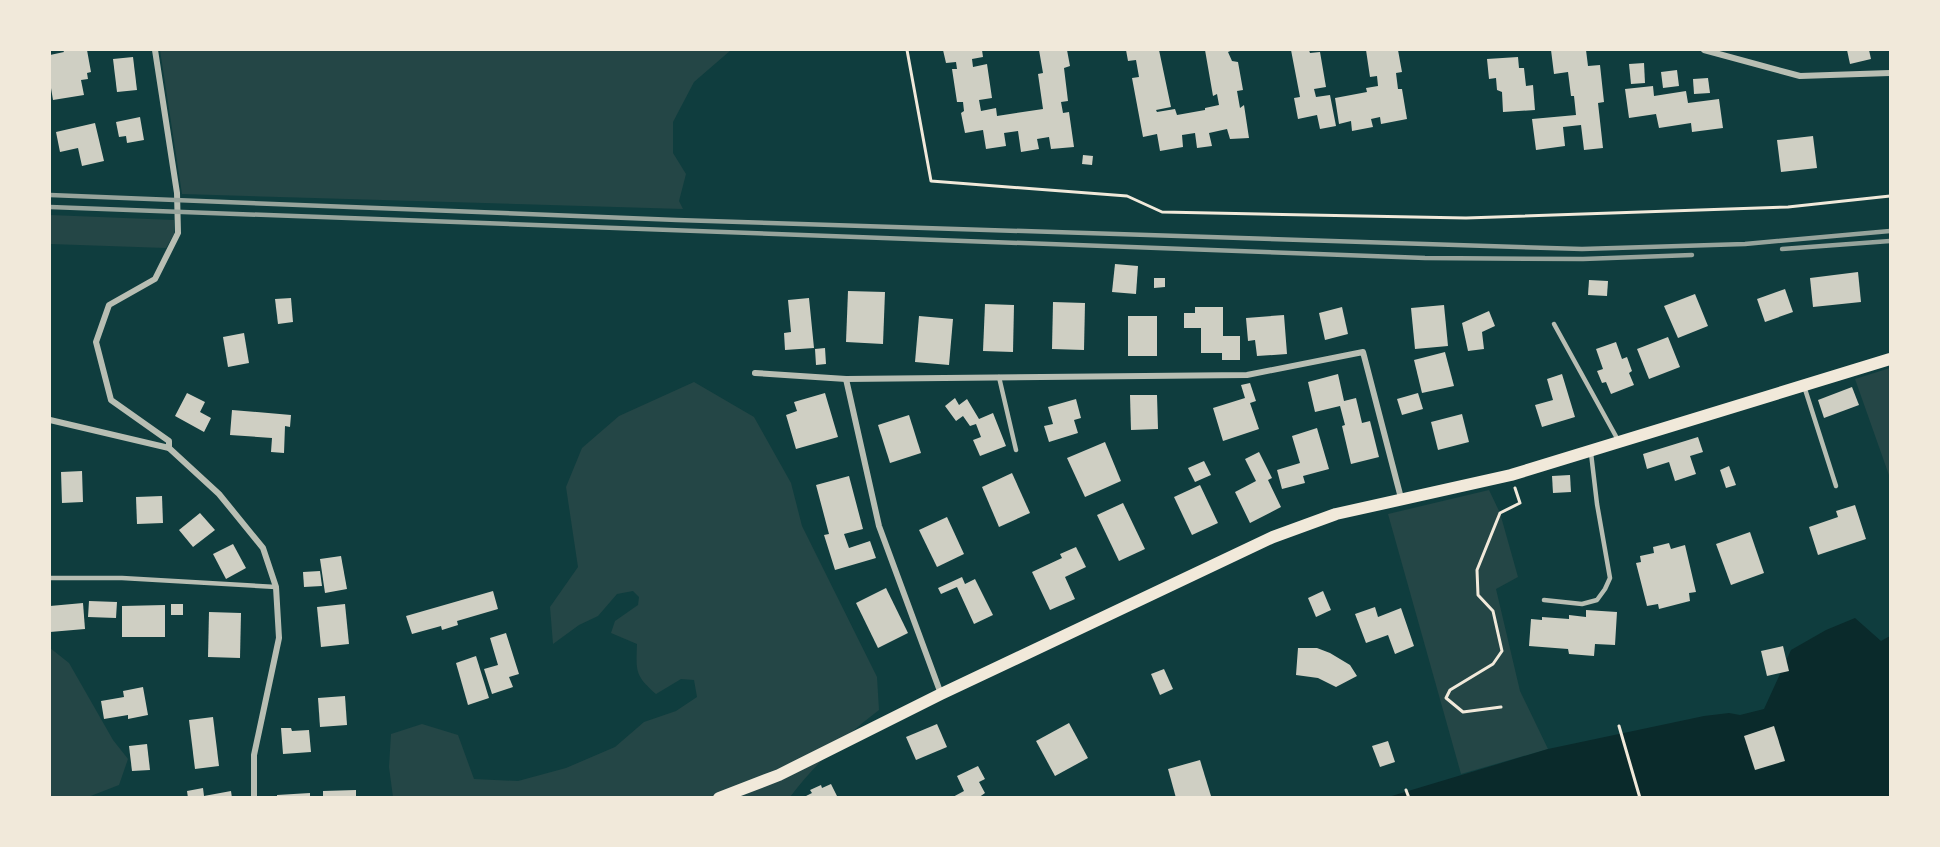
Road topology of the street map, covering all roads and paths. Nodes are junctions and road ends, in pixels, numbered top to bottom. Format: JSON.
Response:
{"nodes":[{"id":1,"x":155,"y":50,"type":"edge"},
{"id":2,"x":907,"y":50,"type":"edge"},
{"id":3,"x":1704,"y":50,"type":"edge"},
{"id":4,"x":1729,"y":53,"type":"edge"},
{"id":5,"x":1890,"y":73,"type":"edge"},
{"id":6,"x":1890,"y":196,"type":"edge"},
{"id":7,"x":1554,"y":324,"type":"dead end"},
{"id":8,"x":1890,"y":359,"type":"edge"},
{"id":9,"x":755,"y":373,"type":"dead end"},
{"id":10,"x":999,"y":377,"type":"junction"},
{"id":11,"x":846,"y":379,"type":"junction"},
{"id":12,"x":1804,"y":386,"type":"junction"},
{"id":13,"x":50,"y":420,"type":"edge"},
{"id":14,"x":1619,"y":442,"type":"junction"},
{"id":15,"x":169,"y":448,"type":"junction"},
{"id":16,"x":1016,"y":450,"type":"dead end"},
{"id":17,"x":1591,"y":451,"type":"junction"},
{"id":18,"x":1511,"y":475,"type":"junction"},
{"id":19,"x":1836,"y":486,"type":"dead end"},
{"id":20,"x":1401,"y":498,"type":"junction"},
{"id":21,"x":50,"y":578,"type":"edge"},
{"id":22,"x":276,"y":587,"type":"junction"},
{"id":23,"x":1544,"y":600,"type":"dead end"},
{"id":24,"x":941,"y":694,"type":"junction"},
{"id":25,"x":1501,"y":707,"type":"dead end"},
{"id":26,"x":1619,"y":726,"type":"dead end"},
{"id":27,"x":1406,"y":790,"type":"dead end"},
{"id":28,"x":254,"y":798,"type":"edge"},
{"id":29,"x":719,"y":798,"type":"edge"},
{"id":30,"x":1409,"y":798,"type":"edge"},
{"id":31,"x":1640,"y":798,"type":"edge"}],
"edges":[{"from":1,"to":15,"type":"street"},
{"from":2,"to":6,"type":"path"},
{"from":3,"to":4,"type":"street"},
{"from":4,"to":5,"type":"street"},
{"from":7,"to":14,"type":"lane"},
{"from":8,"to":12,"type":"main road"},
{"from":9,"to":11,"type":"street"},
{"from":10,"to":11,"type":"street"},
{"from":10,"to":16,"type":"lane"},
{"from":10,"to":20,"type":"street"},
{"from":11,"to":24,"type":"street"},
{"from":12,"to":14,"type":"main road"},
{"from":12,"to":19,"type":"lane"},
{"from":13,"to":15,"type":"street"},
{"from":14,"to":17,"type":"main road"},
{"from":15,"to":22,"type":"street"},
{"from":17,"to":18,"type":"main road"},
{"from":17,"to":23,"type":"lane"},
{"from":18,"to":20,"type":"main road"},
{"from":18,"to":25,"type":"path"},
{"from":20,"to":24,"type":"main road"},
{"from":21,"to":22,"type":"lane"},
{"from":22,"to":28,"type":"street"},
{"from":24,"to":29,"type":"main road"},
{"from":26,"to":31,"type":"path"},
{"from":27,"to":30,"type":"path"}]}
